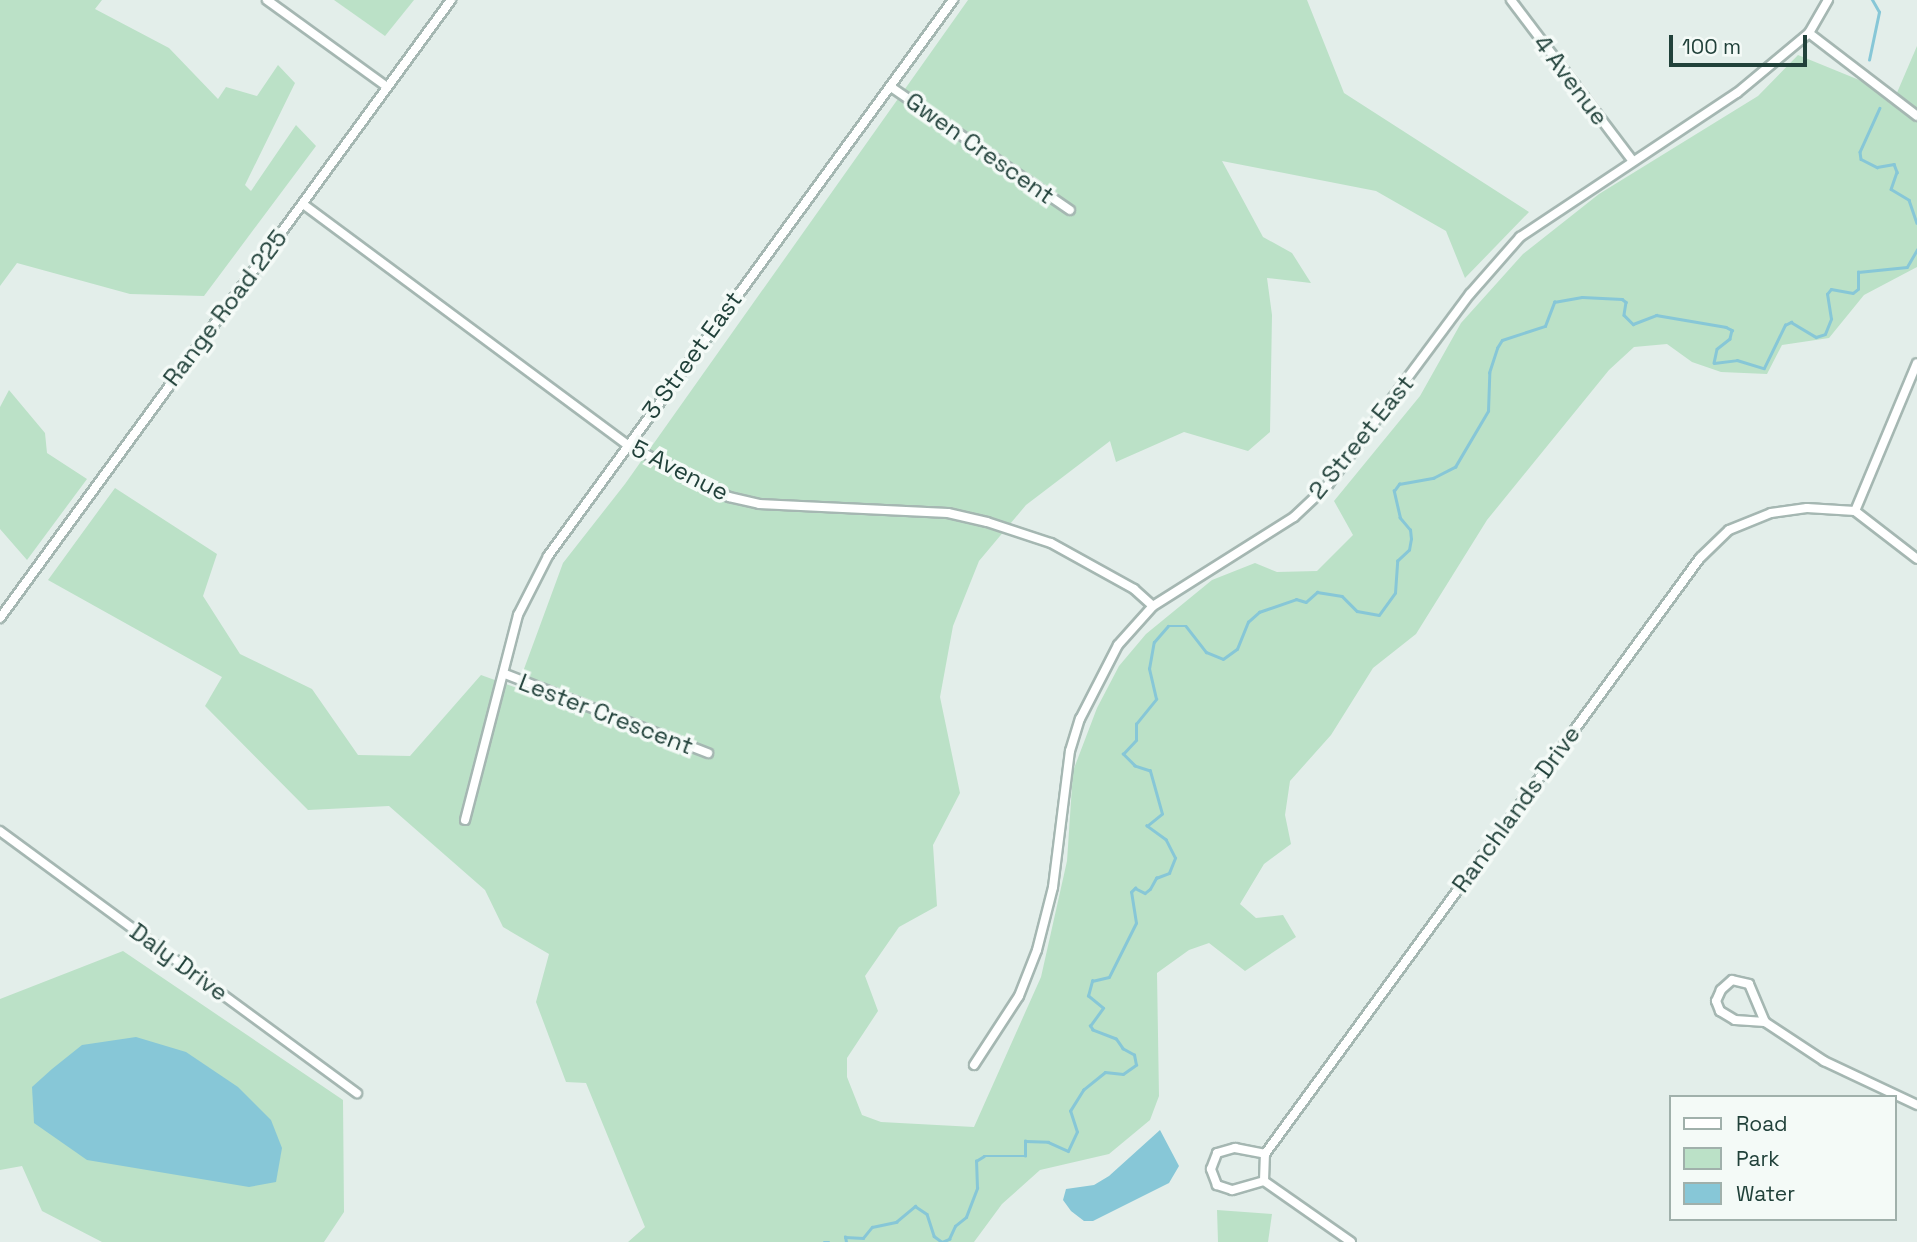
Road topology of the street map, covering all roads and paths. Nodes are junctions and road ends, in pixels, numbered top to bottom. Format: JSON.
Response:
{"nodes":[{"id":1,"x":267,"y":0,"type":"edge"},
{"id":2,"x":451,"y":0,"type":"edge"},
{"id":3,"x":953,"y":0,"type":"edge"},
{"id":4,"x":1511,"y":0,"type":"edge"},
{"id":5,"x":1828,"y":0,"type":"edge"},
{"id":6,"x":1808,"y":33,"type":"junction"},
{"id":7,"x":387,"y":87,"type":"junction"},
{"id":8,"x":891,"y":87,"type":"junction"},
{"id":9,"x":1917,"y":116,"type":"edge"},
{"id":10,"x":1632,"y":160,"type":"junction"},
{"id":11,"x":303,"y":204,"type":"junction"},
{"id":12,"x":1070,"y":210,"type":"dead end"},
{"id":13,"x":1917,"y":363,"type":"edge"},
{"id":14,"x":626,"y":444,"type":"junction"},
{"id":15,"x":1855,"y":511,"type":"junction"},
{"id":16,"x":1917,"y":559,"type":"edge"},
{"id":17,"x":1153,"y":606,"type":"junction"},
{"id":18,"x":0,"y":618,"type":"edge"},
{"id":19,"x":505,"y":674,"type":"junction"},
{"id":20,"x":708,"y":753,"type":"dead end"},
{"id":21,"x":465,"y":820,"type":"dead end"},
{"id":22,"x":0,"y":831,"type":"edge"},
{"id":23,"x":1765,"y":1022,"type":"junction"},
{"id":24,"x":974,"y":1065,"type":"dead end"},
{"id":25,"x":357,"y":1093,"type":"dead end"},
{"id":26,"x":1896,"y":1095,"type":"edge"},
{"id":27,"x":1896,"y":1095,"type":"edge"},
{"id":28,"x":1917,"y":1105,"type":"edge"},
{"id":29,"x":1265,"y":1154,"type":"junction"},
{"id":30,"x":1264,"y":1181,"type":"junction"},
{"id":31,"x":1351,"y":1242,"type":"edge"}],
"edges":[{"from":1,"to":7,"type":"street"},
{"from":2,"to":7,"type":"street","name":"Range Road 225"},
{"from":3,"to":8,"type":"street","name":"3 Street East"},
{"from":4,"to":10,"type":"street","name":"4 Avenue"},
{"from":5,"to":6,"type":"street","name":"2 Street East"},
{"from":6,"to":9,"type":"street"},
{"from":6,"to":10,"type":"street","name":"2 Street East"},
{"from":7,"to":11,"type":"street","name":"Range Road 225"},
{"from":8,"to":12,"type":"street","name":"Gwen Crescent"},
{"from":8,"to":14,"type":"street","name":"3 Street East"},
{"from":10,"to":17,"type":"street","name":"2 Street East"},
{"from":11,"to":14,"type":"street","name":"5 Avenue"},
{"from":11,"to":18,"type":"street","name":"Range Road 225"},
{"from":13,"to":15,"type":"street"},
{"from":14,"to":17,"type":"street","name":"5 Avenue"},
{"from":14,"to":19,"type":"street","name":"3 Street East"},
{"from":15,"to":16,"type":"street"},
{"from":15,"to":29,"type":"street","name":"Ranchlands Drive"},
{"from":17,"to":24,"type":"street","name":"2 Street East"},
{"from":19,"to":20,"type":"street","name":"Lester Crescent"},
{"from":19,"to":21,"type":"street","name":"3 Street East"},
{"from":22,"to":25,"type":"street","name":"Daly Drive"},
{"from":23,"to":23,"type":"street"},
{"from":23,"to":27,"type":"street"},
{"from":26,"to":28,"type":"street"},
{"from":29,"to":30,"type":"street"},
{"from":29,"to":30,"type":"street"},
{"from":30,"to":31,"type":"street"}]}
